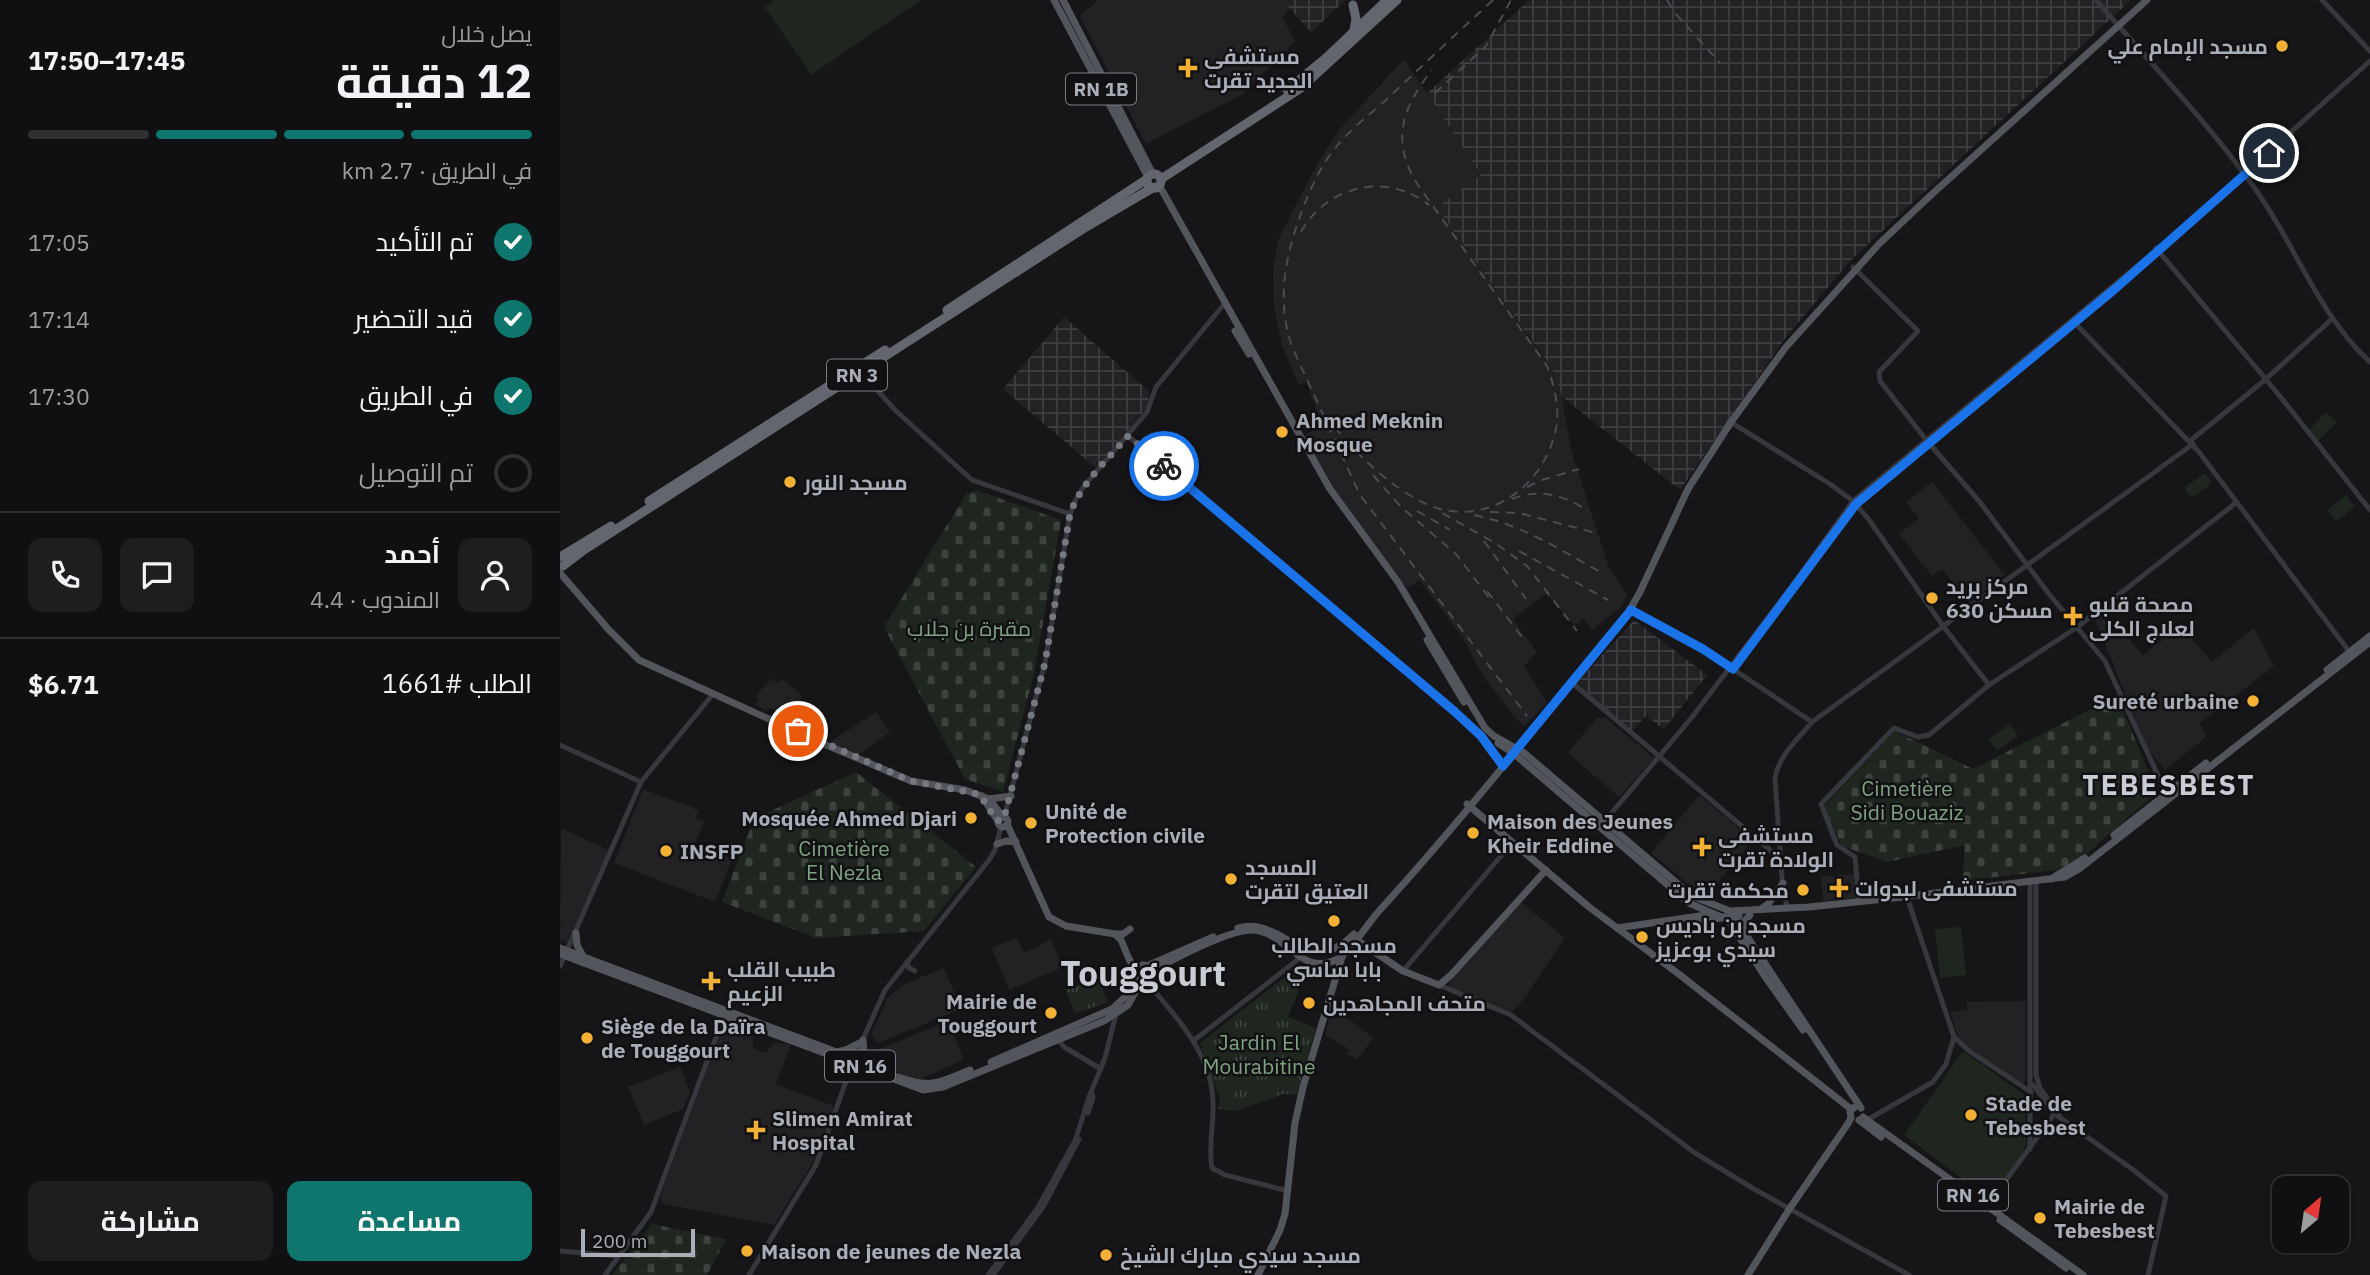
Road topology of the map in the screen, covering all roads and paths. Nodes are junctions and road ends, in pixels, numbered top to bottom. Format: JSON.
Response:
{"nodes":[{"id":1,"x":1054,"y":0,"type":"edge"},
{"id":2,"x":1063,"y":0,"type":"edge"},
{"id":3,"x":1387,"y":0,"type":"edge"},
{"id":4,"x":1398,"y":0,"type":"edge"},
{"id":5,"x":2096,"y":0,"type":"edge"},
{"id":6,"x":2145,"y":0,"type":"edge"},
{"id":7,"x":2322,"y":0,"type":"edge"},
{"id":8,"x":1353,"y":5,"type":"dead end"},
{"id":9,"x":2118,"y":25,"type":"junction"},
{"id":10,"x":1353,"y":31,"type":"junction"},
{"id":11,"x":2370,"y":51,"type":"edge"},
{"id":12,"x":2370,"y":61,"type":"edge"},
{"id":13,"x":2245,"y":174,"type":"junction"},
{"id":14,"x":1154,"y":181,"type":"junction"},
{"id":15,"x":2157,"y":250,"type":"junction"},
{"id":16,"x":1854,"y":268,"type":"junction"},
{"id":17,"x":1223,"y":305,"type":"junction"},
{"id":18,"x":2332,"y":319,"type":"junction"},
{"id":19,"x":2073,"y":322,"type":"junction"},
{"id":20,"x":2370,"y":362,"type":"edge"},
{"id":21,"x":862,"y":373,"type":"junction"},
{"id":22,"x":2266,"y":379,"type":"junction"},
{"id":23,"x":1730,"y":421,"type":"junction"},
{"id":24,"x":1128,"y":436,"type":"junction"},
{"id":25,"x":1928,"y":442,"type":"junction"},
{"id":26,"x":2192,"y":443,"type":"junction"},
{"id":27,"x":1855,"y":502,"type":"junction"},
{"id":28,"x":2237,"y":502,"type":"junction"},
{"id":29,"x":2370,"y":510,"type":"edge"},
{"id":30,"x":1070,"y":514,"type":"junction"},
{"id":31,"x":561,"y":565,"type":"edge"},
{"id":32,"x":2028,"y":565,"type":"junction"},
{"id":33,"x":1630,"y":609,"type":"junction"},
{"id":34,"x":1944,"y":626,"type":"junction"},
{"id":35,"x":2076,"y":628,"type":"junction"},
{"id":36,"x":2370,"y":636,"type":"edge"},
{"id":37,"x":2370,"y":642,"type":"edge"},
{"id":38,"x":2352,"y":654,"type":"junction"},
{"id":39,"x":1731,"y":668,"type":"junction"},
{"id":40,"x":1570,"y":681,"type":"junction"},
{"id":41,"x":1989,"y":685,"type":"junction"},
{"id":42,"x":710,"y":693,"type":"junction"},
{"id":43,"x":1812,"y":722,"type":"junction"},
{"id":44,"x":560,"y":745,"type":"edge"},
{"id":45,"x":1514,"y":749,"type":"junction"},
{"id":46,"x":1658,"y":757,"type":"junction"},
{"id":47,"x":1501,"y":764,"type":"junction"},
{"id":48,"x":641,"y":782,"type":"junction"},
{"id":49,"x":2167,"y":795,"type":"junction"},
{"id":50,"x":1011,"y":796,"type":"junction"},
{"id":51,"x":986,"y":798,"type":"junction"},
{"id":52,"x":1468,"y":805,"type":"junction"},
{"id":53,"x":1003,"y":821,"type":"junction"},
{"id":54,"x":1604,"y":822,"type":"junction"},
{"id":55,"x":1016,"y":842,"type":"junction"},
{"id":56,"x":1512,"y":843,"type":"junction"},
{"id":57,"x":997,"y":844,"type":"junction"},
{"id":58,"x":1781,"y":859,"type":"junction"},
{"id":59,"x":1546,"y":870,"type":"junction"},
{"id":60,"x":2033,"y":881,"type":"junction"},
{"id":61,"x":1783,"y":888,"type":"junction"},
{"id":62,"x":1907,"y":897,"type":"junction"},
{"id":63,"x":1859,"y":902,"type":"junction"},
{"id":64,"x":1689,"y":903,"type":"junction"},
{"id":65,"x":1761,"y":909,"type":"junction"},
{"id":66,"x":1784,"y":909,"type":"junction"},
{"id":67,"x":1712,"y":914,"type":"junction"},
{"id":68,"x":1728,"y":915,"type":"junction"},
{"id":69,"x":1750,"y":915,"type":"junction"},
{"id":70,"x":1684,"y":918,"type":"junction"},
{"id":71,"x":1647,"y":924,"type":"junction"},
{"id":72,"x":1617,"y":928,"type":"junction"},
{"id":73,"x":1130,"y":929,"type":"dead end"},
{"id":74,"x":576,"y":933,"type":"junction"},
{"id":75,"x":1743,"y":933,"type":"junction"},
{"id":76,"x":1115,"y":934,"type":"junction"},
{"id":77,"x":1353,"y":938,"type":"junction"},
{"id":78,"x":563,"y":952,"type":"edge"},
{"id":79,"x":583,"y":957,"type":"junction"},
{"id":80,"x":1342,"y":957,"type":"junction"},
{"id":81,"x":1300,"y":958,"type":"junction"},
{"id":82,"x":907,"y":962,"type":"junction"},
{"id":83,"x":1317,"y":964,"type":"junction"},
{"id":84,"x":560,"y":966,"type":"edge"},
{"id":85,"x":915,"y":971,"type":"dead end"},
{"id":86,"x":1403,"y":971,"type":"junction"},
{"id":87,"x":1143,"y":973,"type":"junction"},
{"id":88,"x":1676,"y":974,"type":"junction"},
{"id":89,"x":1336,"y":976,"type":"junction"},
{"id":90,"x":1439,"y":985,"type":"junction"},
{"id":91,"x":725,"y":1013,"type":"junction"},
{"id":92,"x":1116,"y":1014,"type":"junction"},
{"id":93,"x":1954,"y":1037,"type":"junction"},
{"id":94,"x":1057,"y":1038,"type":"junction"},
{"id":95,"x":863,"y":1041,"type":"junction"},
{"id":96,"x":1193,"y":1041,"type":"junction"},
{"id":97,"x":838,"y":1055,"type":"junction"},
{"id":98,"x":853,"y":1061,"type":"junction"},
{"id":99,"x":867,"y":1067,"type":"junction"},
{"id":100,"x":1101,"y":1069,"type":"junction"},
{"id":101,"x":849,"y":1075,"type":"junction"},
{"id":102,"x":2031,"y":1083,"type":"junction"},
{"id":103,"x":2031,"y":1092,"type":"junction"},
{"id":104,"x":1092,"y":1093,"type":"junction"},
{"id":105,"x":1844,"y":1098,"type":"junction"},
{"id":106,"x":2057,"y":1114,"type":"junction"},
{"id":107,"x":1859,"y":1115,"type":"junction"},
{"id":108,"x":2030,"y":1149,"type":"junction"},
{"id":109,"x":1288,"y":1191,"type":"junction"},
{"id":110,"x":1790,"y":1208,"type":"junction"},
{"id":111,"x":1987,"y":1208,"type":"junction"},
{"id":112,"x":2008,"y":1223,"type":"junction"},
{"id":113,"x":560,"y":1251,"type":"edge"},
{"id":114,"x":618,"y":1256,"type":"junction"},
{"id":115,"x":605,"y":1275,"type":"edge"},
{"id":116,"x":749,"y":1275,"type":"edge"},
{"id":117,"x":988,"y":1275,"type":"edge"},
{"id":118,"x":993,"y":1275,"type":"edge"},
{"id":119,"x":1258,"y":1275,"type":"edge"},
{"id":120,"x":1748,"y":1275,"type":"edge"},
{"id":121,"x":1909,"y":1275,"type":"edge"},
{"id":122,"x":2076,"y":1275,"type":"edge"},
{"id":123,"x":2083,"y":1275,"type":"edge"},
{"id":124,"x":2148,"y":1275,"type":"edge"}],
"edges":[{"from":1,"to":14,"type":"main road","number":"RN 1B"},
{"from":2,"to":14,"type":"main road","number":"RN 1B"},
{"from":3,"to":10,"type":"highway","number":"RN 3"},
{"from":4,"to":14,"type":"highway","number":"RN 3"},
{"from":5,"to":9,"type":"street"},
{"from":6,"to":9,"type":"main road"},
{"from":7,"to":11,"type":"street"},
{"from":8,"to":10,"type":"highway"},
{"from":9,"to":13,"type":"street"},
{"from":9,"to":16,"type":"main road"},
{"from":10,"to":14,"type":"highway","number":"RN 3"},
{"from":12,"to":13,"type":"street"},
{"from":13,"to":15,"type":"street"},
{"from":13,"to":18,"type":"street"},
{"from":14,"to":17,"type":"main road"},
{"from":14,"to":21,"type":"highway","number":"RN 3"},
{"from":14,"to":31,"type":"highway","number":"RN 3"},
{"from":15,"to":19,"type":"street"},
{"from":15,"to":22,"type":"street"},
{"from":16,"to":23,"type":"main road"},
{"from":16,"to":25,"type":"street"},
{"from":17,"to":24,"type":"street"},
{"from":17,"to":45,"type":"main road"},
{"from":18,"to":20,"type":"street"},
{"from":18,"to":22,"type":"street"},
{"from":19,"to":25,"type":"street"},
{"from":19,"to":26,"type":"street"},
{"from":21,"to":30,"type":"street"},
{"from":21,"to":31,"type":"highway","number":"RN 3"},
{"from":22,"to":26,"type":"street"},
{"from":22,"to":29,"type":"street"},
{"from":23,"to":27,"type":"street"},
{"from":23,"to":33,"type":"main road"},
{"from":24,"to":30,"type":"street"},
{"from":24,"to":47,"type":"street"},
{"from":25,"to":27,"type":"street"},
{"from":25,"to":32,"type":"street"},
{"from":26,"to":28,"type":"street"},
{"from":26,"to":32,"type":"street"},
{"from":27,"to":34,"type":"street"},
{"from":27,"to":39,"type":"street"},
{"from":28,"to":35,"type":"street"},
{"from":28,"to":38,"type":"street"},
{"from":30,"to":50,"type":"street"},
{"from":31,"to":42,"type":"main road"},
{"from":32,"to":34,"type":"street"},
{"from":32,"to":35,"type":"street"},
{"from":33,"to":39,"type":"street"},
{"from":33,"to":40,"type":"main road"},
{"from":34,"to":41,"type":"street"},
{"from":34,"to":43,"type":"street"},
{"from":35,"to":41,"type":"street"},
{"from":35,"to":49,"type":"street"},
{"from":36,"to":38,"type":"main road"},
{"from":37,"to":38,"type":"main road"},
{"from":38,"to":49,"type":"main road"},
{"from":39,"to":43,"type":"street"},
{"from":39,"to":46,"type":"street"},
{"from":40,"to":45,"type":"main road"},
{"from":40,"to":46,"type":"street"},
{"from":41,"to":63,"type":"street"},
{"from":42,"to":48,"type":"street"},
{"from":42,"to":51,"type":"main road"},
{"from":43,"to":58,"type":"street"},
{"from":44,"to":48,"type":"street"},
{"from":45,"to":47,"type":"main road"},
{"from":45,"to":54,"type":"main road"},
{"from":45,"to":64,"type":"main road"},
{"from":46,"to":54,"type":"street"},
{"from":46,"to":58,"type":"street"},
{"from":47,"to":52,"type":"main road"},
{"from":48,"to":74,"type":"street"},
{"from":49,"to":60,"type":"main road"},
{"from":50,"to":51,"type":"main road"},
{"from":50,"to":53,"type":"street"},
{"from":51,"to":53,"type":"main road"},
{"from":52,"to":56,"type":"main road","number":"RN 16"},
{"from":52,"to":77,"type":"main road"},
{"from":53,"to":55,"type":"main road"},
{"from":53,"to":57,"type":"street"},
{"from":54,"to":68,"type":"main road"},
{"from":55,"to":57,"type":"main road"},
{"from":55,"to":76,"type":"main road"},
{"from":56,"to":59,"type":"main road","number":"RN 16"},
{"from":56,"to":86,"type":"street"},
{"from":57,"to":82,"type":"street"},
{"from":58,"to":61,"type":"street"},
{"from":59,"to":72,"type":"main road","number":"RN 16"},
{"from":59,"to":90,"type":"main road"},
{"from":60,"to":62,"type":"main road"},
{"from":60,"to":102,"type":"street"},
{"from":60,"to":106,"type":"street"},
{"from":61,"to":65,"type":"main road"},
{"from":61,"to":66,"type":"street"},
{"from":62,"to":63,"type":"main road"},
{"from":62,"to":93,"type":"street"},
{"from":63,"to":66,"type":"main road"},
{"from":64,"to":67,"type":"main road"},
{"from":64,"to":70,"type":"main road"},
{"from":65,"to":66,"type":"main road"},
{"from":65,"to":68,"type":"main road"},
{"from":66,"to":69,"type":"main road"},
{"from":67,"to":68,"type":"main road"},
{"from":67,"to":70,"type":"main road"},
{"from":68,"to":69,"type":"main road"},
{"from":68,"to":71,"type":"main road"},
{"from":68,"to":75,"type":"main road"},
{"from":68,"to":105,"type":"main road"},
{"from":69,"to":75,"type":"main road"},
{"from":70,"to":71,"type":"main road"},
{"from":71,"to":72,"type":"main road"},
{"from":72,"to":88,"type":"main road","number":"RN 16"},
{"from":73,"to":76,"type":"main road"},
{"from":74,"to":78,"type":"street"},
{"from":74,"to":79,"type":"main road"},
{"from":75,"to":107,"type":"main road"},
{"from":76,"to":87,"type":"main road"},
{"from":77,"to":80,"type":"main road"},
{"from":77,"to":86,"type":"main road"},
{"from":77,"to":87,"type":"main road"},
{"from":78,"to":79,"type":"main road","number":"RN 16"},
{"from":78,"to":84,"type":"street"},
{"from":78,"to":91,"type":"main road","number":"RN 16"},
{"from":79,"to":91,"type":"main road","number":"RN 16"},
{"from":80,"to":83,"type":"main road"},
{"from":80,"to":89,"type":"main road"},
{"from":81,"to":83,"type":"main road"},
{"from":81,"to":87,"type":"main road"},
{"from":81,"to":96,"type":"street"},
{"from":82,"to":85,"type":"street"},
{"from":82,"to":95,"type":"street"},
{"from":83,"to":89,"type":"main road"},
{"from":86,"to":90,"type":"main road"},
{"from":87,"to":92,"type":"main road","number":"RN 16"},
{"from":87,"to":94,"type":"main road","number":"RN 16"},
{"from":87,"to":96,"type":"street"},
{"from":88,"to":105,"type":"main road","number":"RN 16"},
{"from":88,"to":107,"type":"main road","number":"RN 16"},
{"from":89,"to":109,"type":"main road"},
{"from":90,"to":110,"type":"street"},
{"from":91,"to":97,"type":"main road","number":"RN 16"},
{"from":91,"to":114,"type":"street"},
{"from":92,"to":94,"type":"main road","number":"RN 16"},
{"from":92,"to":100,"type":"street"},
{"from":93,"to":103,"type":"street"},
{"from":93,"to":107,"type":"street"},
{"from":94,"to":99,"type":"main road","number":"RN 16"},
{"from":94,"to":100,"type":"street"},
{"from":95,"to":97,"type":"main road"},
{"from":95,"to":98,"type":"street"},
{"from":95,"to":99,"type":"main road"},
{"from":96,"to":109,"type":"street"},
{"from":97,"to":98,"type":"main road","number":"RN 16"},
{"from":97,"to":101,"type":"main road"},
{"from":98,"to":99,"type":"main road","number":"RN 16"},
{"from":98,"to":101,"type":"street"},
{"from":99,"to":101,"type":"main road"},
{"from":100,"to":104,"type":"street"},
{"from":101,"to":116,"type":"street"},
{"from":102,"to":103,"type":"street"},
{"from":102,"to":106,"type":"street"},
{"from":103,"to":108,"type":"street"},
{"from":104,"to":117,"type":"street"},
{"from":104,"to":118,"type":"street"},
{"from":105,"to":107,"type":"main road","number":"RN 16"},
{"from":106,"to":108,"type":"street"},
{"from":106,"to":124,"type":"street"},
{"from":107,"to":110,"type":"main road"},
{"from":107,"to":111,"type":"main road","number":"RN 16"},
{"from":107,"to":111,"type":"main road","number":"RN 16"},
{"from":108,"to":111,"type":"street"},
{"from":109,"to":119,"type":"main road"},
{"from":110,"to":120,"type":"main road"},
{"from":110,"to":121,"type":"street"},
{"from":111,"to":112,"type":"main road","number":"RN 16"},
{"from":112,"to":122,"type":"main road","number":"RN 16"},
{"from":112,"to":123,"type":"main road","number":"RN 16"},
{"from":113,"to":114,"type":"street"},
{"from":114,"to":115,"type":"street"}]}
